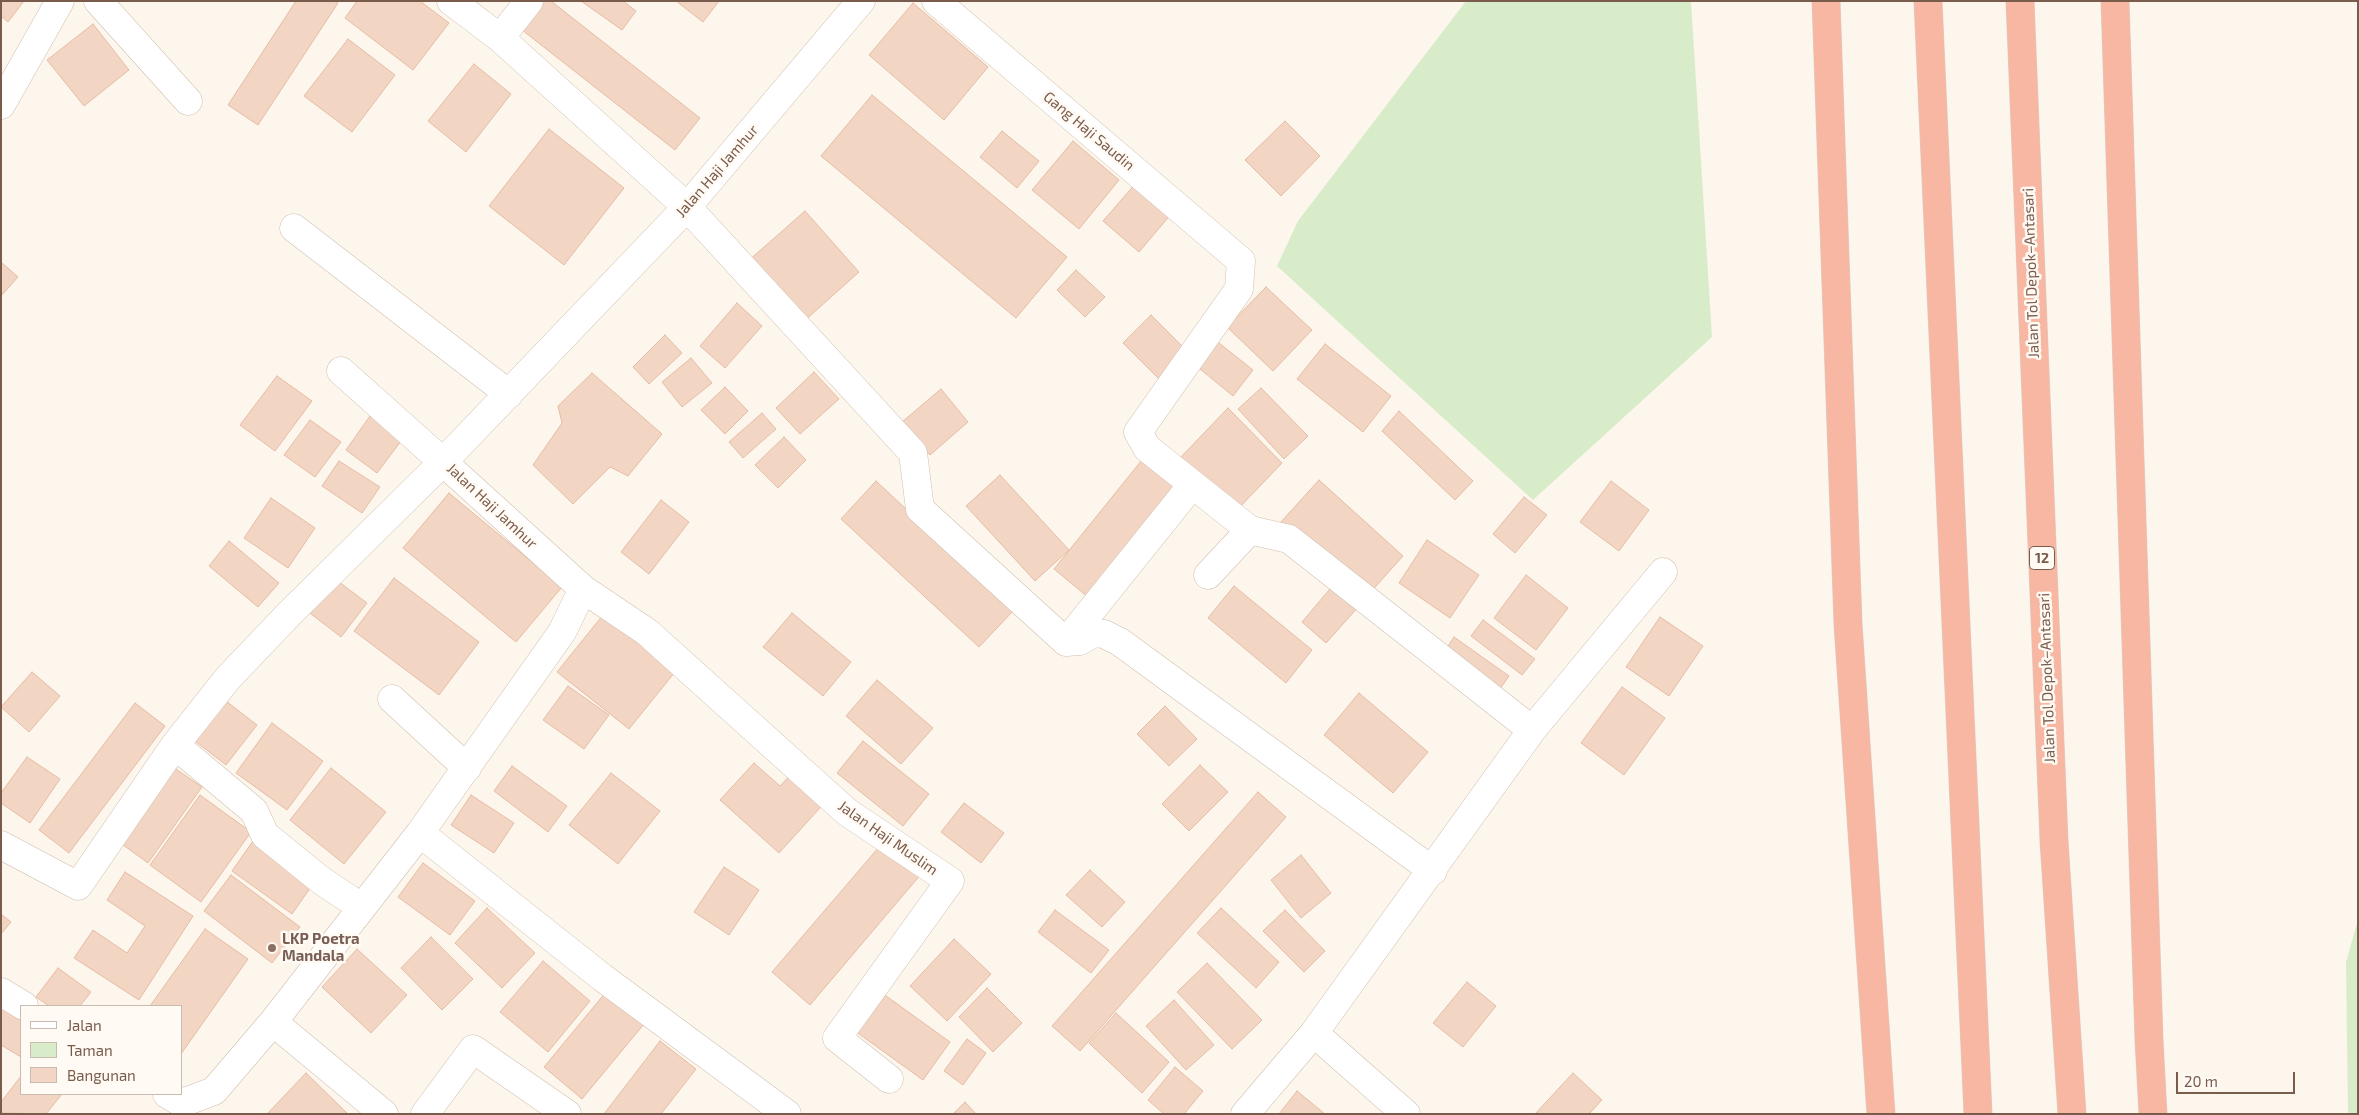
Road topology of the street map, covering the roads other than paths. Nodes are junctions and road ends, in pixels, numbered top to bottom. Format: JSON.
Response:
{"nodes":[{"id":1,"x":60,"y":1,"type":"edge"},
{"id":2,"x":98,"y":1,"type":"edge"},
{"id":3,"x":451,"y":1,"type":"edge"},
{"id":4,"x":529,"y":1,"type":"edge"},
{"id":5,"x":861,"y":1,"type":"edge"},
{"id":6,"x":936,"y":1,"type":"edge"},
{"id":7,"x":1826,"y":1,"type":"edge"},
{"id":8,"x":1928,"y":1,"type":"edge"},
{"id":9,"x":2020,"y":1,"type":"edge"},
{"id":10,"x":2115,"y":1,"type":"edge"},
{"id":11,"x":500,"y":38,"type":"junction"},
{"id":12,"x":9,"y":67,"type":"edge"},
{"id":13,"x":188,"y":101,"type":"dead end"},
{"id":14,"x":1,"y":105,"type":"edge"},
{"id":15,"x":687,"y":207,"type":"junction"},
{"id":16,"x":294,"y":228,"type":"dead end"},
{"id":17,"x":341,"y":371,"type":"dead end"},
{"id":18,"x":509,"y":394,"type":"junction"},
{"id":19,"x":443,"y":462,"type":"junction"},
{"id":20,"x":1192,"y":485,"type":"junction"},
{"id":21,"x":1250,"y":530,"type":"junction"},
{"id":22,"x":1663,"y":572,"type":"dead end"},
{"id":23,"x":1208,"y":575,"type":"dead end"},
{"id":24,"x":583,"y":589,"type":"junction"},
{"id":25,"x":1066,"y":642,"type":"junction"},
{"id":26,"x":392,"y":699,"type":"dead end"},
{"id":27,"x":1532,"y":730,"type":"junction"},
{"id":28,"x":175,"y":745,"type":"junction"},
{"id":29,"x":466,"y":768,"type":"junction"},
{"id":30,"x":420,"y":833,"type":"junction"},
{"id":31,"x":1,"y":845,"type":"edge"},
{"id":32,"x":1433,"y":871,"type":"junction"},
{"id":33,"x":361,"y":908,"type":"junction"},
{"id":34,"x":1,"y":992,"type":"edge"},
{"id":35,"x":22,"y":1005,"type":"edge"},
{"id":36,"x":273,"y":1022,"type":"junction"},
{"id":37,"x":1314,"y":1034,"type":"junction"},
{"id":38,"x":889,"y":1079,"type":"dead end"},
{"id":39,"x":169,"y":1095,"type":"edge"},
{"id":40,"x":384,"y":1114,"type":"edge"},
{"id":41,"x":424,"y":1114,"type":"edge"},
{"id":42,"x":567,"y":1114,"type":"edge"},
{"id":43,"x":787,"y":1114,"type":"edge"},
{"id":44,"x":1245,"y":1114,"type":"edge"},
{"id":45,"x":1406,"y":1114,"type":"edge"},
{"id":46,"x":1881,"y":1114,"type":"edge"},
{"id":47,"x":1978,"y":1114,"type":"edge"},
{"id":48,"x":2072,"y":1114,"type":"edge"},
{"id":49,"x":2154,"y":1114,"type":"edge"}],
"edges":[{"from":1,"to":12,"type":"street"},
{"from":2,"to":13,"type":"street"},
{"from":3,"to":11,"type":"street"},
{"from":4,"to":11,"type":"street"},
{"from":5,"to":15,"type":"street","name":"Jalan Haji Jamhur"},
{"from":6,"to":20,"type":"street","name":"Gang Haji Saudin"},
{"from":7,"to":46,"type":"highway"},
{"from":8,"to":47,"type":"highway"},
{"from":9,"to":48,"type":"highway","name":"Jalan Tol Depok–Antasari","number":"12"},
{"from":10,"to":49,"type":"highway"},
{"from":11,"to":15,"type":"street"},
{"from":12,"to":14,"type":"street"},
{"from":15,"to":18,"type":"street","name":"Jalan Haji Jamhur"},
{"from":15,"to":25,"type":"street"},
{"from":16,"to":18,"type":"street"},
{"from":17,"to":19,"type":"street"},
{"from":18,"to":19,"type":"street","name":"Jalan Haji Jamhur"},
{"from":19,"to":24,"type":"street","name":"Jalan Haji Jamhur"},
{"from":19,"to":28,"type":"street"},
{"from":20,"to":21,"type":"street"},
{"from":20,"to":25,"type":"street"},
{"from":21,"to":23,"type":"street"},
{"from":21,"to":27,"type":"street"},
{"from":22,"to":27,"type":"street"},
{"from":24,"to":29,"type":"street"},
{"from":24,"to":38,"type":"street","name":"Jalan Haji Muslim"},
{"from":25,"to":32,"type":"street"},
{"from":26,"to":29,"type":"street"},
{"from":27,"to":32,"type":"street"},
{"from":28,"to":31,"type":"street"},
{"from":28,"to":33,"type":"street"},
{"from":29,"to":30,"type":"street"},
{"from":30,"to":33,"type":"street"},
{"from":30,"to":43,"type":"street"},
{"from":32,"to":37,"type":"street"},
{"from":33,"to":36,"type":"street"},
{"from":34,"to":35,"type":"street"},
{"from":36,"to":39,"type":"street"},
{"from":36,"to":40,"type":"street"},
{"from":37,"to":44,"type":"street"},
{"from":37,"to":45,"type":"street"},
{"from":41,"to":42,"type":"street"}]}
